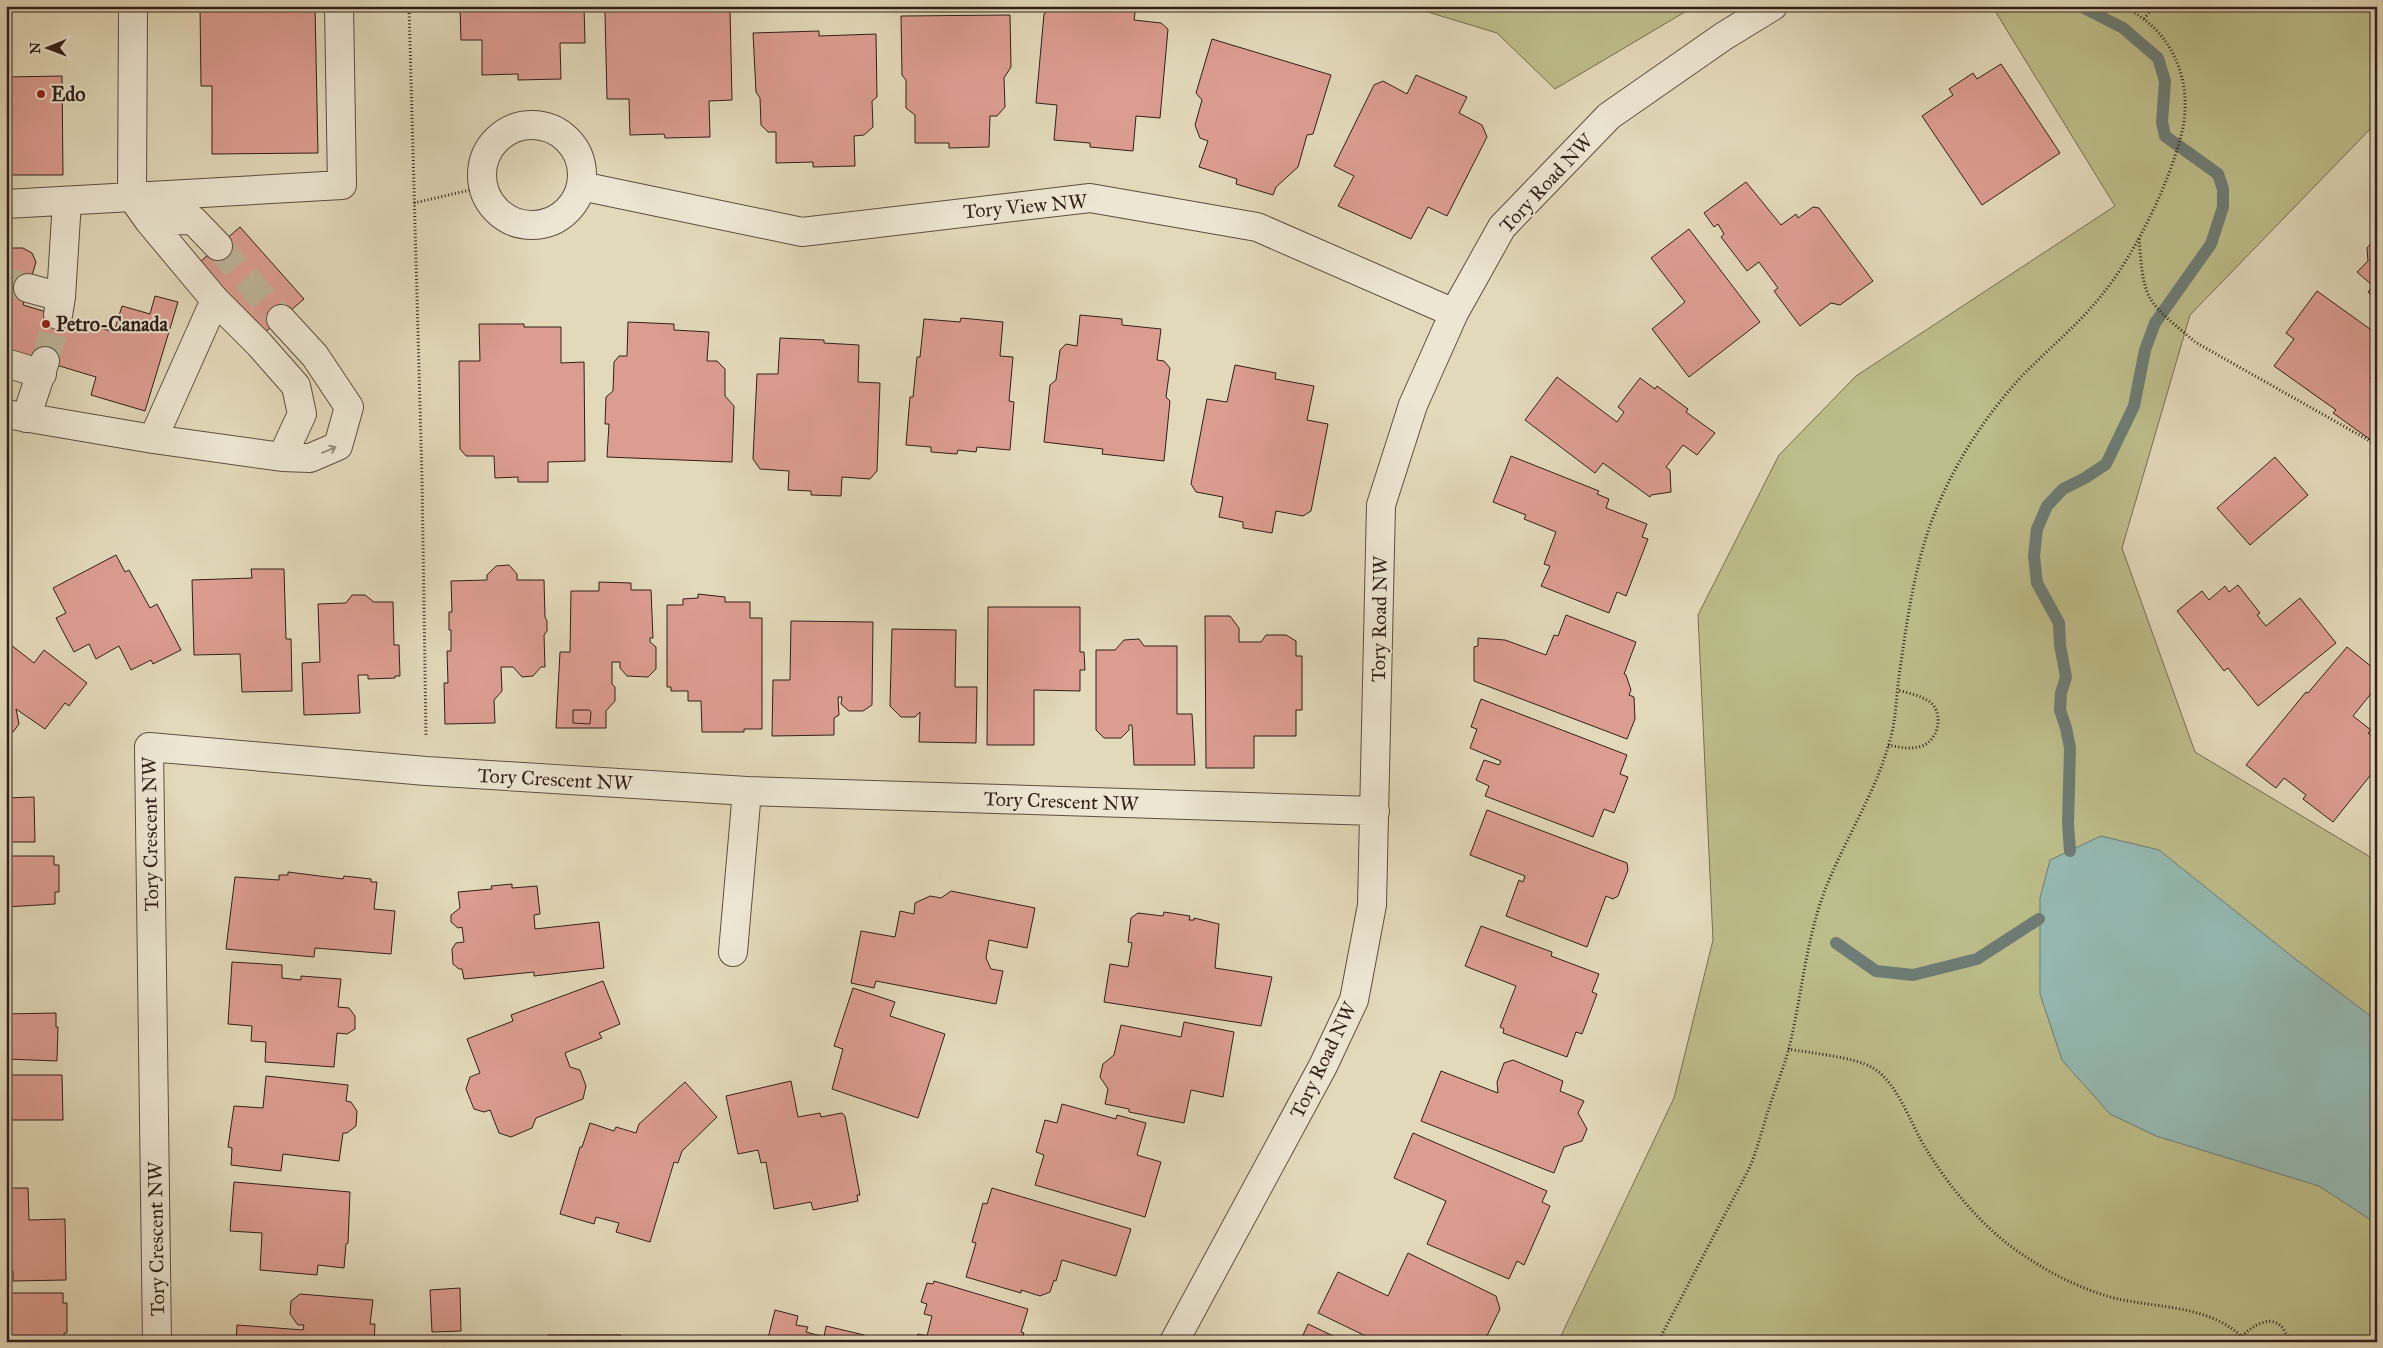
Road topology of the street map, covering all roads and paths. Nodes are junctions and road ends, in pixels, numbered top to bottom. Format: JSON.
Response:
{"nodes":[{"id":1,"x":132,"y":6,"type":"edge"},
{"id":2,"x":338,"y":6,"type":"edge"},
{"id":3,"x":409,"y":6,"type":"edge"},
{"id":4,"x":1773,"y":6,"type":"edge"},
{"id":5,"x":2121,"y":6,"type":"edge"},
{"id":6,"x":2154,"y":6,"type":"edge"},
{"id":7,"x":2144,"y":19,"type":"junction"},
{"id":8,"x":581,"y":186,"type":"junction"},
{"id":9,"x":483,"y":187,"type":"junction"},
{"id":10,"x":132,"y":197,"type":"junction"},
{"id":11,"x":67,"y":201,"type":"junction"},
{"id":12,"x":6,"y":204,"type":"edge"},
{"id":13,"x":414,"y":204,"type":"junction"},
{"id":14,"x":149,"y":221,"type":"junction"},
{"id":15,"x":2139,"y":239,"type":"junction"},
{"id":16,"x":218,"y":246,"type":"tunnel mouth"},
{"id":17,"x":28,"y":288,"type":"tunnel mouth"},
{"id":18,"x":215,"y":300,"type":"junction"},
{"id":19,"x":1454,"y":313,"type":"junction"},
{"id":20,"x":281,"y":319,"type":"tunnel mouth"},
{"id":21,"x":9,"y":364,"type":"dead end"},
{"id":22,"x":16,"y":416,"type":"edge"},
{"id":23,"x":153,"y":439,"type":"junction"},
{"id":24,"x":2377,"y":445,"type":"edge"},
{"id":25,"x":282,"y":457,"type":"junction"},
{"id":26,"x":1897,"y":690,"type":"junction"},
{"id":27,"x":1888,"y":745,"type":"junction"},
{"id":28,"x":426,"y":771,"type":"junction"},
{"id":29,"x":747,"y":791,"type":"junction"},
{"id":30,"x":1375,"y":811,"type":"junction"},
{"id":31,"x":733,"y":952,"type":"dead end"},
{"id":32,"x":1788,"y":1049,"type":"junction"},
{"id":33,"x":2242,"y":1336,"type":"junction"},
{"id":34,"x":157,"y":1342,"type":"edge"},
{"id":35,"x":1174,"y":1342,"type":"edge"},
{"id":36,"x":1658,"y":1342,"type":"edge"},
{"id":37,"x":2247,"y":1342,"type":"edge"},
{"id":38,"x":2289,"y":1342,"type":"edge"}],
"edges":[{"from":1,"to":10,"type":"street"},
{"from":2,"to":10,"type":"street"},
{"from":3,"to":13,"type":"path"},
{"from":4,"to":19,"type":"street","name":"Tory Road NW"},
{"from":5,"to":7,"type":"path"},
{"from":6,"to":7,"type":"path"},
{"from":7,"to":15,"type":"path"},
{"from":8,"to":9,"type":"street"},
{"from":8,"to":9,"type":"street"},
{"from":8,"to":19,"type":"street","name":"Tory View NW"},
{"from":9,"to":13,"type":"path"},
{"from":10,"to":11,"type":"street"},
{"from":10,"to":14,"type":"street"},
{"from":11,"to":12,"type":"street"},
{"from":11,"to":17,"type":"street"},
{"from":13,"to":28,"type":"path"},
{"from":14,"to":16,"type":"street"},
{"from":14,"to":18,"type":"street"},
{"from":15,"to":24,"type":"path"},
{"from":15,"to":26,"type":"path"},
{"from":18,"to":23,"type":"street"},
{"from":18,"to":25,"type":"street"},
{"from":19,"to":30,"type":"street","name":"Tory Road NW"},
{"from":25,"to":20,"type":"street","one_way":true},
{"from":21,"to":22,"type":"street"},
{"from":22,"to":23,"type":"street"},
{"from":23,"to":25,"type":"street"},
{"from":26,"to":27,"type":"path"},
{"from":26,"to":27,"type":"path"},
{"from":27,"to":32,"type":"path"},
{"from":28,"to":29,"type":"street","name":"Tory Crescent NW"},
{"from":28,"to":34,"type":"street","name":"Tory Crescent NW"},
{"from":29,"to":30,"type":"street","name":"Tory Crescent NW"},
{"from":29,"to":31,"type":"street"},
{"from":30,"to":35,"type":"street","name":"Tory Road NW"},
{"from":32,"to":33,"type":"path"},
{"from":32,"to":36,"type":"path"},
{"from":33,"to":37,"type":"path"},
{"from":33,"to":38,"type":"path"}]}
